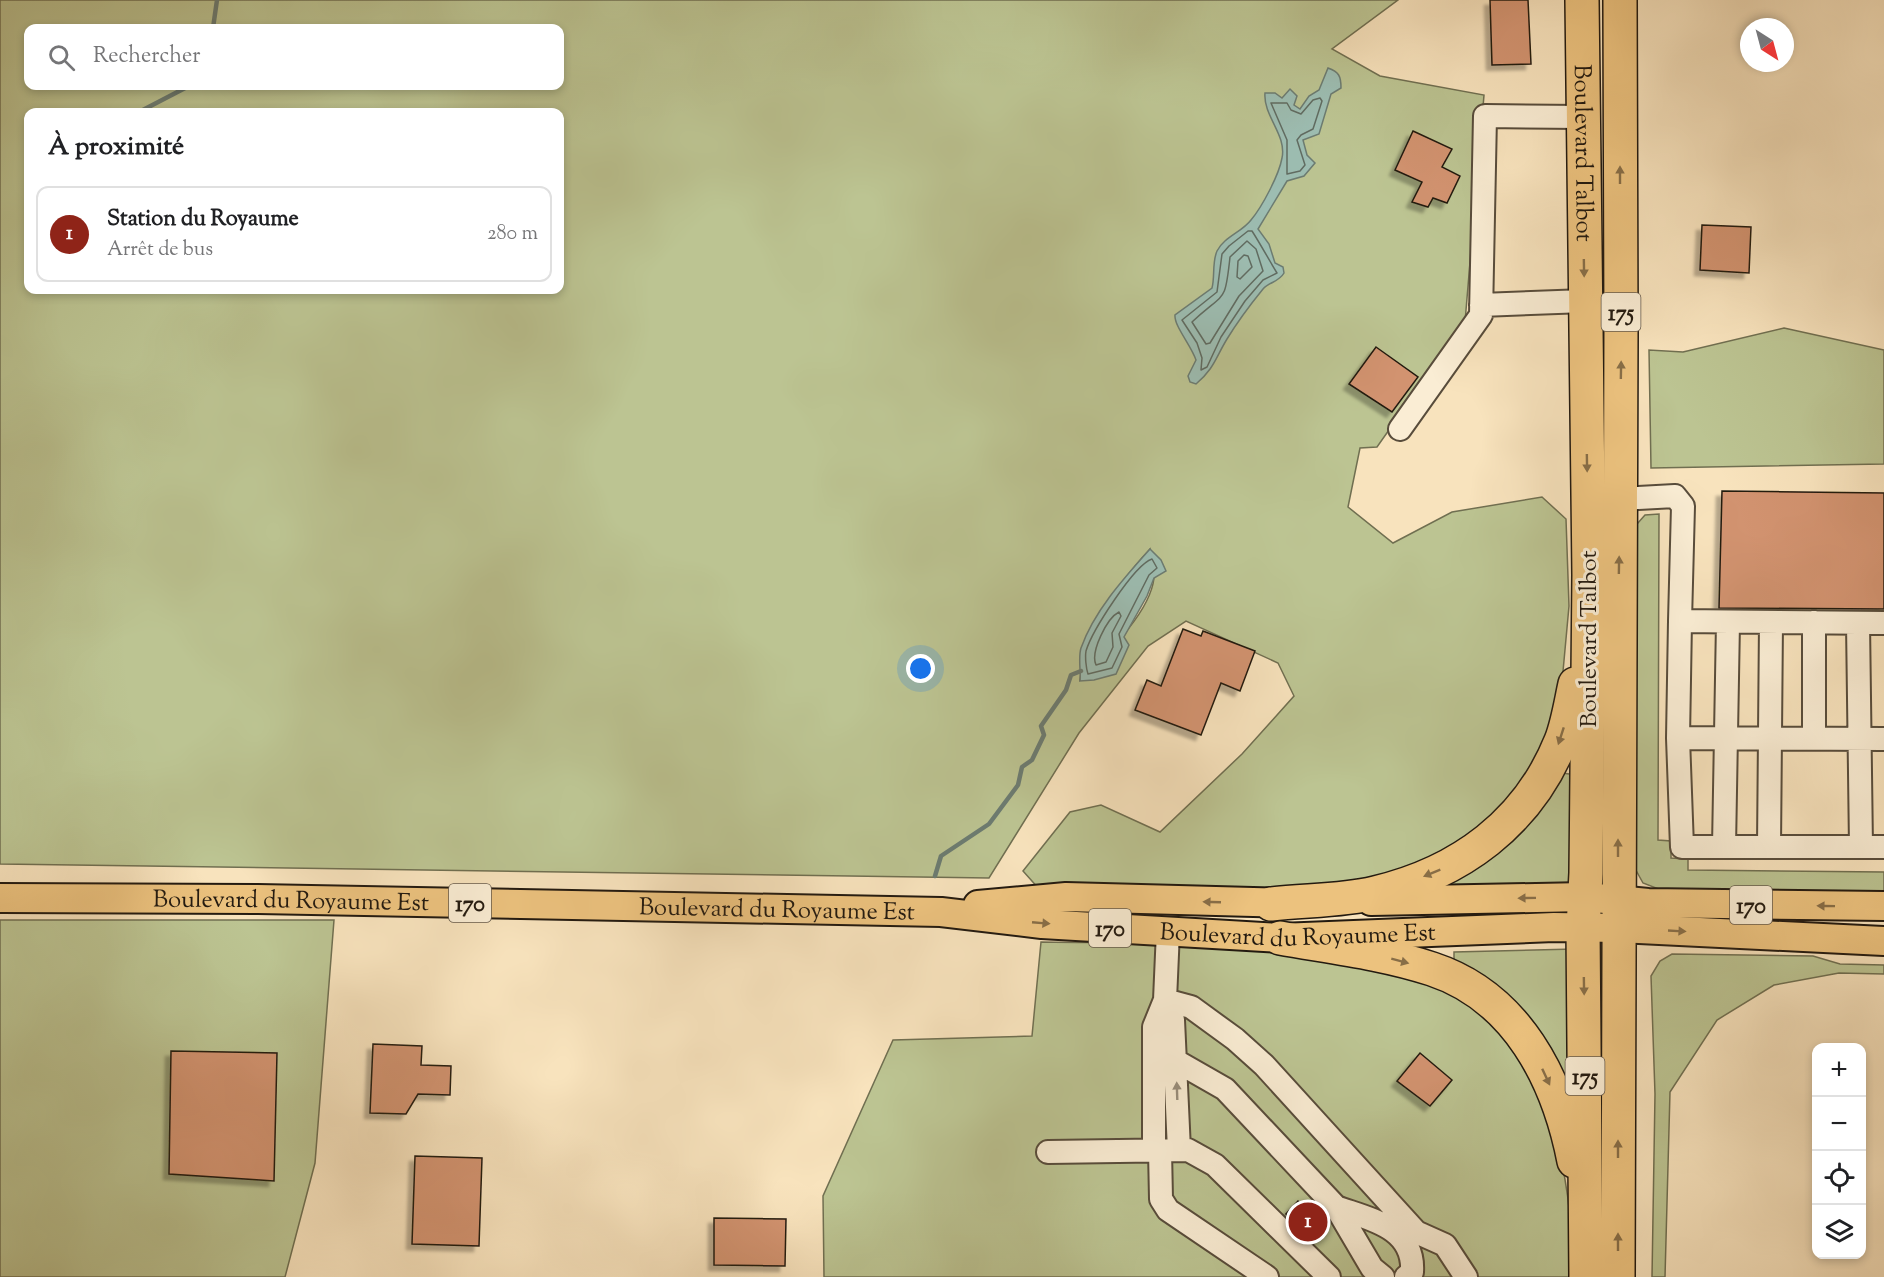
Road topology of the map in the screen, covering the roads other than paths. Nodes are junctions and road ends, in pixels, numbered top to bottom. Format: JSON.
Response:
{"nodes":[{"id":1,"x":1582,"y":0,"type":"edge"},
{"id":2,"x":1620,"y":0,"type":"edge"},
{"id":3,"x":1582,"y":117,"type":"junction"},
{"id":4,"x":1585,"y":301,"type":"junction"},
{"id":5,"x":1621,"y":302,"type":"junction"},
{"id":6,"x":1481,"y":305,"type":"junction"},
{"id":7,"x":1400,"y":429,"type":"dead end"},
{"id":8,"x":1620,"y":499,"type":"junction"},
{"id":9,"x":1588,"y":596,"type":"junction"},
{"id":10,"x":1680,"y":621,"type":"junction"},
{"id":11,"x":1728,"y":622,"type":"junction"},
{"id":12,"x":1771,"y":622,"type":"junction"},
{"id":13,"x":1814,"y":622,"type":"junction"},
{"id":14,"x":1858,"y":623,"type":"junction"},
{"id":15,"x":1884,"y":623,"type":"edge"},
{"id":16,"x":1678,"y":738,"type":"junction"},
{"id":17,"x":1726,"y":738,"type":"junction"},
{"id":18,"x":1770,"y":738,"type":"junction"},
{"id":19,"x":1814,"y":738,"type":"junction"},
{"id":20,"x":1859,"y":739,"type":"junction"},
{"id":21,"x":1884,"y":739,"type":"edge"},
{"id":22,"x":1724,"y":847,"type":"junction"},
{"id":23,"x":1769,"y":847,"type":"junction"},
{"id":24,"x":1861,"y":847,"type":"junction"},
{"id":25,"x":1884,"y":848,"type":"edge"},
{"id":26,"x":0,"y":898,"type":"edge"},
{"id":27,"x":1271,"y":904,"type":"junction"},
{"id":28,"x":1884,"y":906,"type":"edge"},
{"id":29,"x":941,"y":912,"type":"junction"},
{"id":30,"x":1584,"y":912,"type":"junction"},
{"id":31,"x":1618,"y":914,"type":"junction"},
{"id":32,"x":1167,"y":931,"type":"junction"},
{"id":33,"x":1280,"y":938,"type":"junction"},
{"id":34,"x":1883,"y":942,"type":"edge"},
{"id":35,"x":1165,"y":1000,"type":"junction"},
{"id":36,"x":1165,"y":1060,"type":"junction"},
{"id":37,"x":1164,"y":1150,"type":"junction"},
{"id":38,"x":1048,"y":1152,"type":"dead end"},
{"id":39,"x":1336,"y":1207,"type":"junction"},
{"id":40,"x":1587,"y":1223,"type":"junction"},
{"id":41,"x":1378,"y":1274,"type":"edge"},
{"id":42,"x":1267,"y":1277,"type":"edge"},
{"id":43,"x":1329,"y":1277,"type":"edge"},
{"id":44,"x":1406,"y":1277,"type":"edge"},
{"id":45,"x":1466,"y":1277,"type":"edge"},
{"id":46,"x":1586,"y":1277,"type":"edge"},
{"id":47,"x":1618,"y":1277,"type":"edge"}],
"edges":[{"from":1,"to":3,"type":"highway","name":"Boulevard Talbot","number":"175"},
{"from":5,"to":2,"type":"highway","name":"Boulevard Talbot","number":"175","one_way":true},
{"from":3,"to":4,"type":"highway","name":"Boulevard Talbot","number":"175","one_way":true},
{"from":3,"to":6,"type":"lane"},
{"from":4,"to":5,"type":"highway"},
{"from":4,"to":6,"type":"lane"},
{"from":4,"to":9,"type":"highway","name":"Boulevard Talbot","number":"175","one_way":true},
{"from":8,"to":5,"type":"highway","name":"Boulevard Talbot","number":"175","one_way":true},
{"from":6,"to":7,"type":"lane"},
{"from":8,"to":10,"type":"lane"},
{"from":31,"to":8,"type":"highway","name":"Boulevard Talbot","number":"175","one_way":true},
{"from":9,"to":27,"type":"highway","one_way":true},
{"from":9,"to":30,"type":"highway","name":"Boulevard Talbot","number":"175"},
{"from":10,"to":11,"type":"lane"},
{"from":10,"to":16,"type":"lane"},
{"from":11,"to":12,"type":"lane"},
{"from":11,"to":17,"type":"lane"},
{"from":12,"to":13,"type":"lane"},
{"from":12,"to":18,"type":"lane"},
{"from":13,"to":14,"type":"lane"},
{"from":13,"to":19,"type":"lane"},
{"from":14,"to":15,"type":"lane"},
{"from":14,"to":20,"type":"lane"},
{"from":16,"to":17,"type":"lane"},
{"from":16,"to":22,"type":"lane"},
{"from":17,"to":18,"type":"lane"},
{"from":17,"to":22,"type":"lane"},
{"from":18,"to":19,"type":"lane"},
{"from":18,"to":23,"type":"lane"},
{"from":19,"to":20,"type":"lane"},
{"from":20,"to":21,"type":"lane"},
{"from":20,"to":24,"type":"lane"},
{"from":22,"to":23,"type":"lane"},
{"from":23,"to":24,"type":"lane"},
{"from":24,"to":25,"type":"lane"},
{"from":26,"to":29,"type":"main road","name":"Boulevard du Royaume Est","number":"170"},
{"from":27,"to":29,"type":"main road","name":"Boulevard du Royaume Est","number":"170","one_way":true},
{"from":30,"to":27,"type":"main road","name":"Boulevard du Royaume Est","number":"170","one_way":true},
{"from":28,"to":31,"type":"main road","number":"170","one_way":true},
{"from":29,"to":32,"type":"main road","name":"Boulevard du Royaume Est","number":"170","one_way":true},
{"from":30,"to":31,"type":"main road","number":"170"},
{"from":30,"to":33,"type":"main road","name":"Boulevard du Royaume Est","number":"170"},
{"from":30,"to":40,"type":"highway","name":"Boulevard Talbot","number":"175","one_way":true},
{"from":31,"to":34,"type":"main road","number":"170","one_way":true},
{"from":47,"to":31,"type":"highway","name":"Boulevard Talbot","number":"175","one_way":true},
{"from":32,"to":33,"type":"main road","name":"Boulevard du Royaume Est","number":"170"},
{"from":32,"to":35,"type":"lane"},
{"from":33,"to":40,"type":"highway","one_way":true},
{"from":35,"to":36,"type":"lane"},
{"from":35,"to":45,"type":"lane"},
{"from":36,"to":37,"type":"lane"},
{"from":36,"to":39,"type":"lane"},
{"from":37,"to":38,"type":"lane"},
{"from":37,"to":42,"type":"lane"},
{"from":37,"to":43,"type":"lane"},
{"from":39,"to":41,"type":"lane"},
{"from":39,"to":44,"type":"lane"},
{"from":40,"to":46,"type":"highway","name":"Boulevard Talbot","number":"175"}]}
